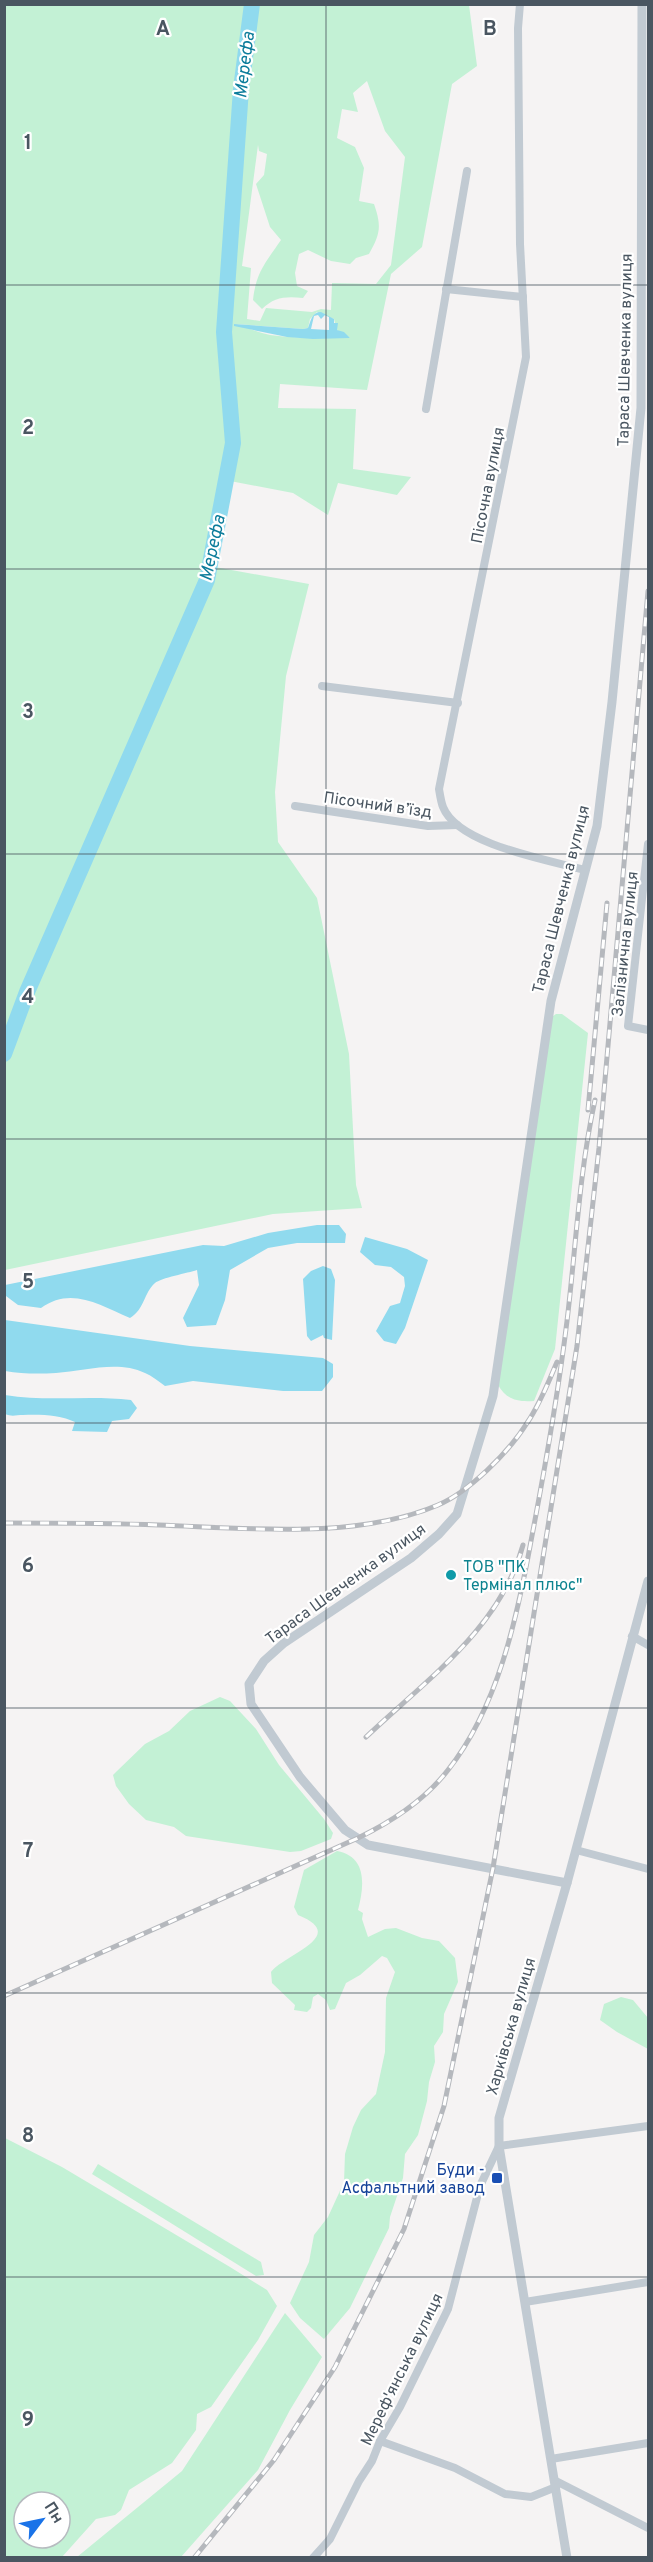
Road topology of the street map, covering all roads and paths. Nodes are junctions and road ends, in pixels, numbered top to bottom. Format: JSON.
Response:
{"nodes":[{"id":1,"x":520,"y":4,"type":"edge"},
{"id":2,"x":642,"y":4,"type":"edge"},
{"id":3,"x":467,"y":171,"type":"dead end"},
{"id":4,"x":446,"y":289,"type":"junction"},
{"id":5,"x":523,"y":297,"type":"junction"},
{"id":6,"x":426,"y":409,"type":"dead end"},
{"id":7,"x":322,"y":686,"type":"dead end"},
{"id":8,"x":458,"y":703,"type":"junction"},
{"id":9,"x":295,"y":806,"type":"dead end"},
{"id":10,"x":457,"y":825,"type":"junction"},
{"id":11,"x":648,"y":844,"type":"edge"},
{"id":12,"x":585,"y":870,"type":"junction"},
{"id":13,"x":648,"y":1030,"type":"edge"},
{"id":14,"x":648,"y":1581,"type":"edge"},
{"id":15,"x":632,"y":1636,"type":"junction"},
{"id":16,"x":648,"y":1645,"type":"edge"},
{"id":17,"x":576,"y":1850,"type":"junction"},
{"id":18,"x":648,"y":1869,"type":"edge"},
{"id":19,"x":567,"y":1883,"type":"junction"},
{"id":20,"x":648,"y":2126,"type":"edge"},
{"id":21,"x":499,"y":2146,"type":"junction"},
{"id":22,"x":648,"y":2282,"type":"edge"},
{"id":23,"x":525,"y":2302,"type":"junction"},
{"id":24,"x":380,"y":2441,"type":"junction"},
{"id":25,"x":648,"y":2443,"type":"edge"},
{"id":26,"x":551,"y":2459,"type":"junction"},
{"id":27,"x":555,"y":2483,"type":"junction"},
{"id":28,"x":648,"y":2528,"type":"edge"},
{"id":29,"x":313,"y":2558,"type":"edge"},
{"id":30,"x":567,"y":2558,"type":"edge"}],
"edges":[{"from":1,"to":5,"type":"street","name":"Пісочна вулиця"},
{"from":2,"to":12,"type":"street","name":"Тараса Шевченка вулиця"},
{"from":3,"to":4,"type":"street"},
{"from":4,"to":5,"type":"street"},
{"from":4,"to":6,"type":"street"},
{"from":5,"to":8,"type":"street","name":"Пісочна вулиця"},
{"from":7,"to":8,"type":"street"},
{"from":8,"to":10,"type":"street","name":"Пісочна вулиця"},
{"from":9,"to":10,"type":"street","name":"Пісочний в’їзд"},
{"from":10,"to":12,"type":"street","name":"Пісочна вулиця"},
{"from":11,"to":13,"type":"street","name":"Залізнична вулиця"},
{"from":12,"to":19,"type":"street","name":"Тараса Шевченка вулиця"},
{"from":14,"to":15,"type":"street","name":"Харківська вулиця"},
{"from":15,"to":16,"type":"street"},
{"from":15,"to":17,"type":"street","name":"Харківська вулиця"},
{"from":17,"to":18,"type":"street"},
{"from":17,"to":19,"type":"street","name":"Харківська вулиця"},
{"from":19,"to":21,"type":"street","name":"Харківська вулиця"},
{"from":20,"to":21,"type":"street"},
{"from":21,"to":23,"type":"street","name":"Харківська вулиця"},
{"from":21,"to":24,"type":"street","name":"Мереф'янська вулиця"},
{"from":22,"to":23,"type":"street"},
{"from":23,"to":26,"type":"street","name":"Харківська вулиця"},
{"from":24,"to":27,"type":"street"},
{"from":24,"to":29,"type":"street","name":"Мереф'янська вулиця"},
{"from":25,"to":26,"type":"street"},
{"from":26,"to":27,"type":"street","name":"Харківська вулиця"},
{"from":27,"to":28,"type":"street"},
{"from":27,"to":30,"type":"street","name":"Харківська вулиця"}]}
